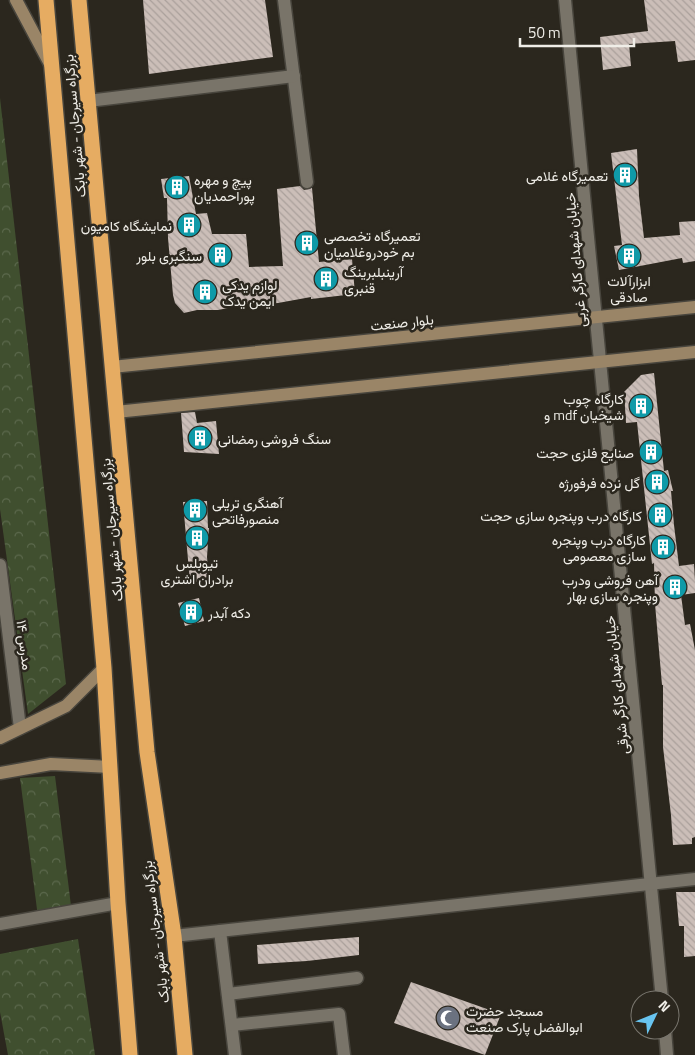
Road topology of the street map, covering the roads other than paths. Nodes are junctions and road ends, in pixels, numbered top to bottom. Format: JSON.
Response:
{"nodes":[{"id":1,"x":16,"y":0,"type":"edge"},
{"id":2,"x":46,"y":0,"type":"edge"},
{"id":3,"x":79,"y":0,"type":"edge"},
{"id":4,"x":284,"y":0,"type":"edge"},
{"id":5,"x":565,"y":0,"type":"edge"},
{"id":6,"x":51,"y":66,"type":"junction"},
{"id":7,"x":294,"y":76,"type":"junction"},
{"id":8,"x":88,"y":102,"type":"junction"},
{"id":9,"x":307,"y":182,"type":"dead end"},
{"id":10,"x":695,"y":306,"type":"edge"},
{"id":11,"x":596,"y":317,"type":"junction"},
{"id":12,"x":695,"y":352,"type":"edge"},
{"id":13,"x":600,"y":365,"type":"junction"},
{"id":14,"x":112,"y":367,"type":"junction"},
{"id":15,"x":116,"y":412,"type":"junction"},
{"id":16,"x":0,"y":565,"type":"edge"},
{"id":17,"x":104,"y":668,"type":"junction"},
{"id":18,"x":20,"y":728,"type":"junction"},
{"id":19,"x":0,"y":738,"type":"edge"},
{"id":20,"x":111,"y":767,"type":"junction"},
{"id":21,"x":0,"y":774,"type":"edge"},
{"id":22,"x":695,"y":879,"type":"edge"},
{"id":23,"x":650,"y":882,"type":"junction"},
{"id":24,"x":118,"y":902,"type":"junction"},
{"id":25,"x":0,"y":924,"type":"edge"},
{"id":26,"x":220,"y":931,"type":"junction"},
{"id":27,"x":174,"y":936,"type":"junction"},
{"id":28,"x":357,"y":978,"type":"dead end"},
{"id":29,"x":661,"y":990,"type":"edge"},
{"id":30,"x":228,"y":994,"type":"junction"},
{"id":31,"x":232,"y":1025,"type":"junction"},
{"id":32,"x":666,"y":1040,"type":"edge"},
{"id":33,"x":130,"y":1055,"type":"edge"},
{"id":34,"x":185,"y":1055,"type":"edge"},
{"id":35,"x":234,"y":1055,"type":"edge"},
{"id":36,"x":344,"y":1055,"type":"edge"},
{"id":37,"x":667,"y":1055,"type":"edge"}],
"edges":[{"from":1,"to":6,"type":"street"},
{"from":2,"to":6,"type":"highway","name":"بزرگراه سیرجان - شهر بابک"},
{"from":3,"to":8,"type":"highway","name":"بزرگراه سیرجان - شهر بابک"},
{"from":4,"to":7,"type":"street"},
{"from":5,"to":11,"type":"street","name":"خیابان شهدای کارگر غربی"},
{"from":6,"to":17,"type":"highway","name":"بزرگراه سیرجان - شهر بابک"},
{"from":7,"to":8,"type":"street"},
{"from":7,"to":9,"type":"street"},
{"from":8,"to":14,"type":"highway","name":"بزرگراه سیرجان - شهر بابک"},
{"from":10,"to":11,"type":"street","name":"بلوار صنعت"},
{"from":11,"to":13,"type":"street","name":"خیابان شهدای کارگر غربی"},
{"from":11,"to":14,"type":"street","name":"بلوار صنعت"},
{"from":12,"to":13,"type":"street"},
{"from":13,"to":15,"type":"street"},
{"from":13,"to":23,"type":"street","name":"خیابان شهدای کارگر شرقی"},
{"from":14,"to":15,"type":"highway","name":"بزرگراه سیرجان - شهر بابک"},
{"from":15,"to":27,"type":"highway","name":"بزرگراه سیرجان - شهر بابک"},
{"from":16,"to":18,"type":"street","name":"مدرس ۱۴"},
{"from":17,"to":18,"type":"street"},
{"from":17,"to":20,"type":"highway","name":"بزرگراه سیرجان - شهر بابک"},
{"from":18,"to":19,"type":"street"},
{"from":20,"to":21,"type":"street"},
{"from":20,"to":24,"type":"highway","name":"بزرگراه سیرجان - شهر بابک"},
{"from":22,"to":23,"type":"street"},
{"from":23,"to":26,"type":"street"},
{"from":23,"to":29,"type":"street","name":"خیابان شهدای کارگر شرقی"},
{"from":24,"to":25,"type":"street"},
{"from":24,"to":33,"type":"highway","name":"بزرگراه سیرجان - شهر بابک"},
{"from":26,"to":27,"type":"street"},
{"from":26,"to":30,"type":"street"},
{"from":27,"to":34,"type":"highway","name":"بزرگراه سیرجان - شهر بابک"},
{"from":28,"to":30,"type":"street"},
{"from":30,"to":31,"type":"street"},
{"from":31,"to":35,"type":"street"},
{"from":31,"to":36,"type":"street"},
{"from":32,"to":37,"type":"street"}]}
